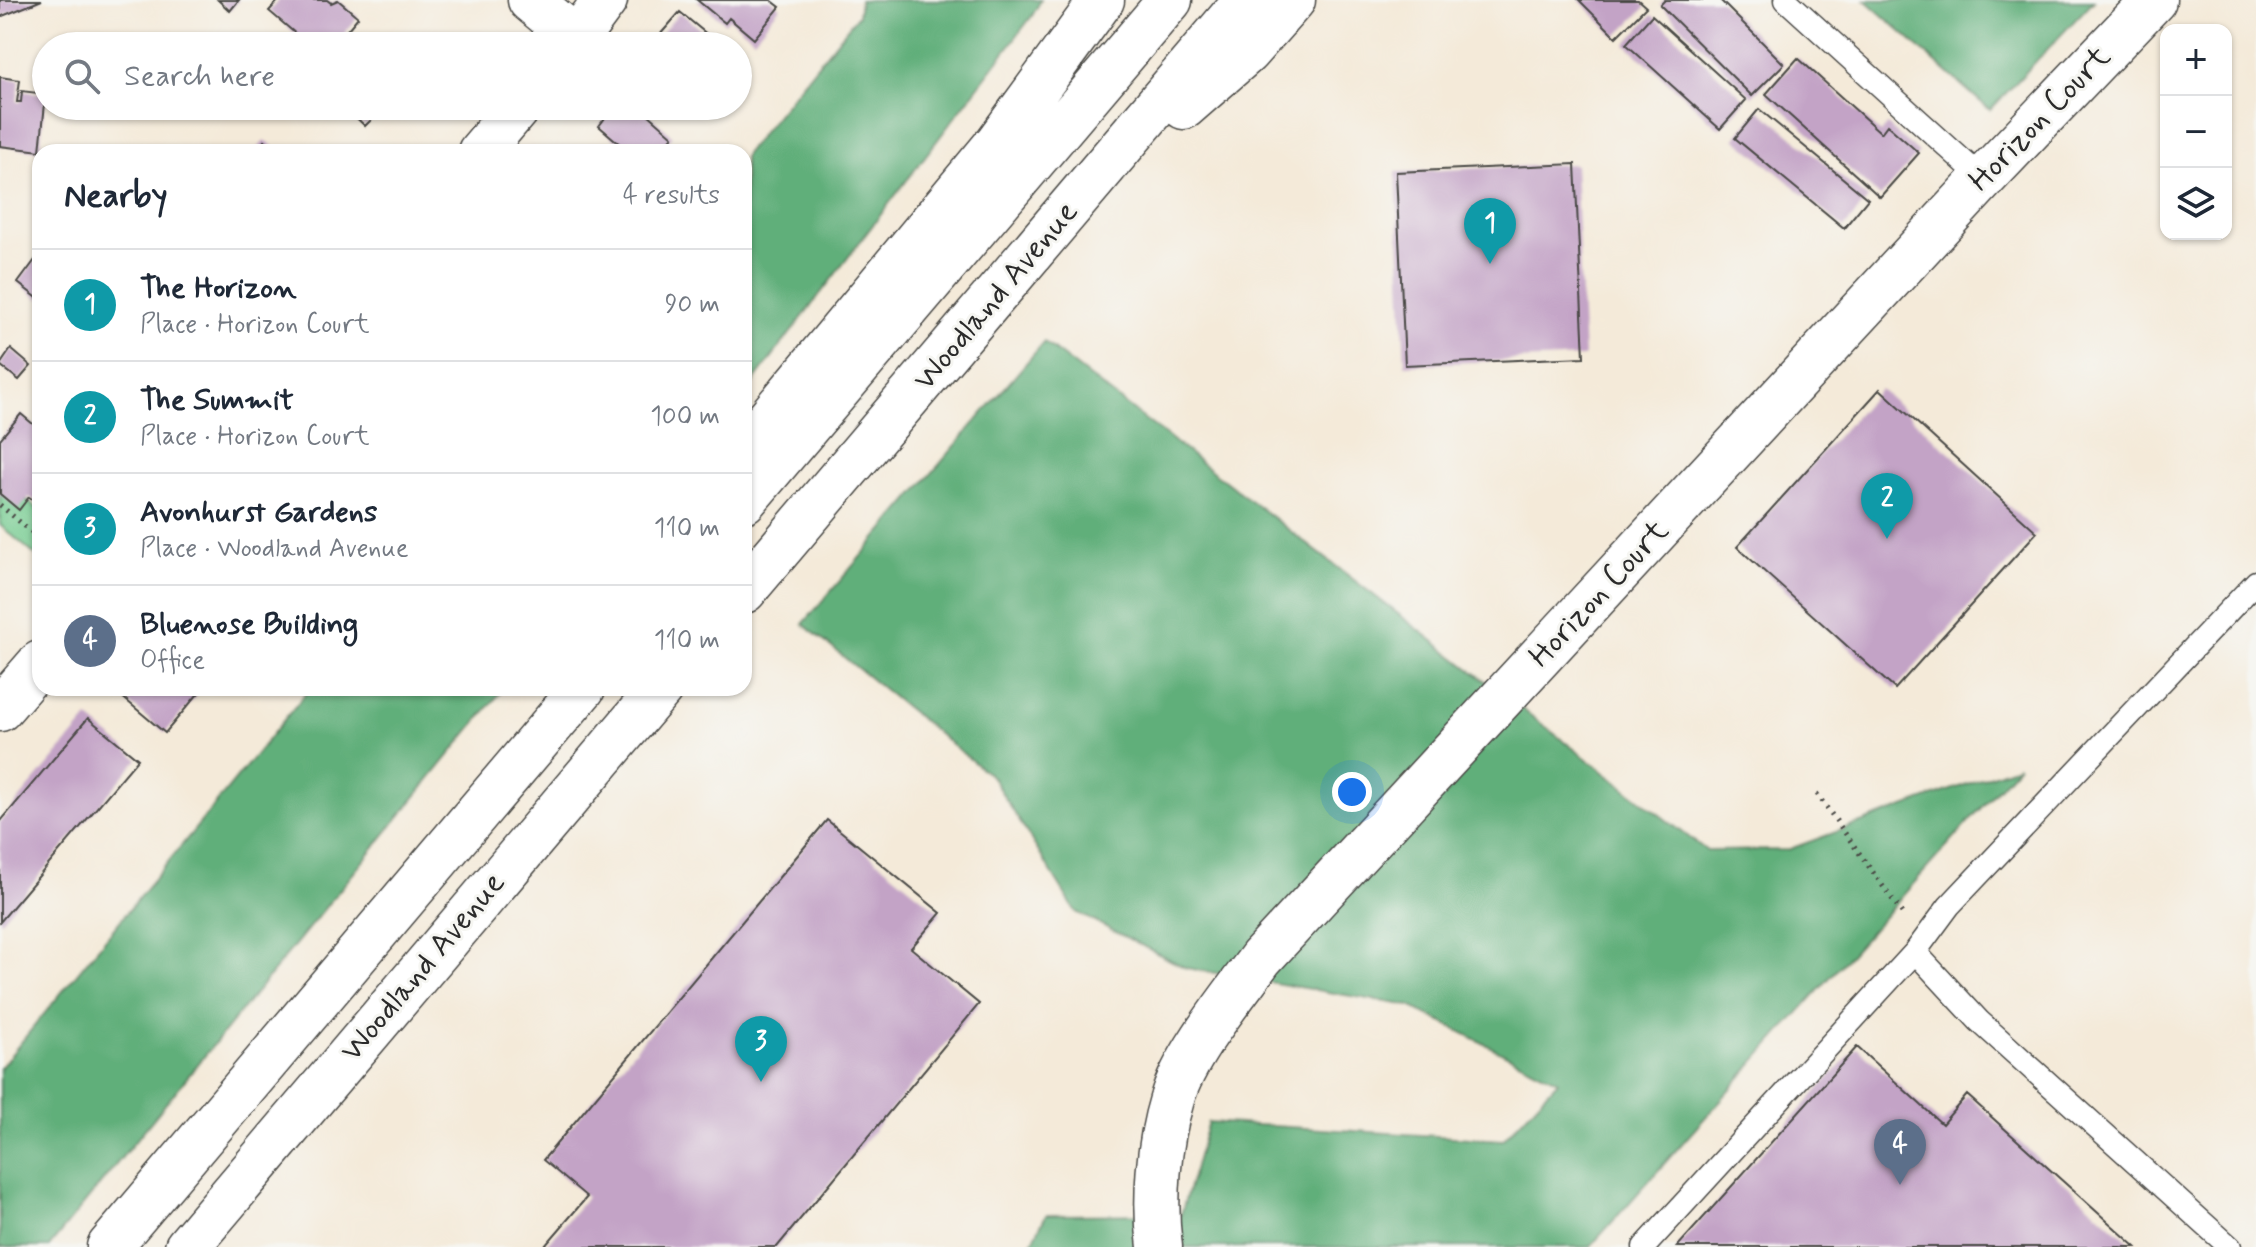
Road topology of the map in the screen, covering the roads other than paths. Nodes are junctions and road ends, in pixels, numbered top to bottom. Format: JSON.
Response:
{"nodes":[{"id":1,"x":530,"y":0,"type":"edge"},
{"id":2,"x":605,"y":0,"type":"edge"},
{"id":3,"x":1102,"y":0,"type":"edge"},
{"id":4,"x":1170,"y":0,"type":"edge"},
{"id":5,"x":1246,"y":0,"type":"edge"},
{"id":6,"x":1293,"y":0,"type":"edge"},
{"id":7,"x":1786,"y":0,"type":"edge"},
{"id":8,"x":2154,"y":0,"type":"edge"},
{"id":9,"x":563,"y":32,"type":"edge"},
{"id":10,"x":582,"y":32,"type":"edge"},
{"id":11,"x":507,"y":120,"type":"edge"},
{"id":12,"x":487,"y":144,"type":"edge"},
{"id":13,"x":1983,"y":179,"type":"junction"},
{"id":14,"x":1080,"y":197,"type":"junction"},
{"id":15,"x":752,"y":438,"type":"edge"},
{"id":16,"x":752,"y":492,"type":"edge"},
{"id":17,"x":752,"y":582,"type":"edge"},
{"id":18,"x":2256,"y":582,"type":"edge"},
{"id":19,"x":32,"y":672,"type":"edge"},
{"id":20,"x":551,"y":696,"type":"edge"},
{"id":21,"x":576,"y":696,"type":"edge"},
{"id":22,"x":654,"y":696,"type":"edge"},
{"id":23,"x":0,"y":709,"type":"edge"},
{"id":24,"x":368,"y":939,"type":"junction"},
{"id":25,"x":1915,"y":952,"type":"junction"},
{"id":26,"x":109,"y":1247,"type":"edge"},
{"id":27,"x":187,"y":1247,"type":"edge"},
{"id":28,"x":1160,"y":1247,"type":"edge"},
{"id":29,"x":1644,"y":1247,"type":"edge"},
{"id":30,"x":2230,"y":1247,"type":"edge"}],
"edges":[{"from":1,"to":9,"type":"main road"},
{"from":2,"to":10,"type":"main road"},
{"from":3,"to":15,"type":"main road"},
{"from":4,"to":16,"type":"main road","name":"Woodland Avenue"},
{"from":5,"to":14,"type":"main road","name":"Woodland Avenue"},
{"from":6,"to":14,"type":"main road"},
{"from":7,"to":13,"type":"lane"},
{"from":8,"to":13,"type":"main road","name":"Horizon Court"},
{"from":11,"to":12,"type":"main road"},
{"from":13,"to":28,"type":"main road","name":"Horizon Court"},
{"from":14,"to":17,"type":"main road","name":"Woodland Avenue"},
{"from":18,"to":25,"type":"lane"},
{"from":19,"to":23,"type":"main road"},
{"from":20,"to":24,"type":"main road"},
{"from":21,"to":24,"type":"main road","name":"Woodland Avenue"},
{"from":22,"to":27,"type":"main road","name":"Woodland Avenue"},
{"from":24,"to":26,"type":"main road","name":"Woodland Avenue"},
{"from":25,"to":29,"type":"lane"},
{"from":25,"to":30,"type":"lane"}]}
